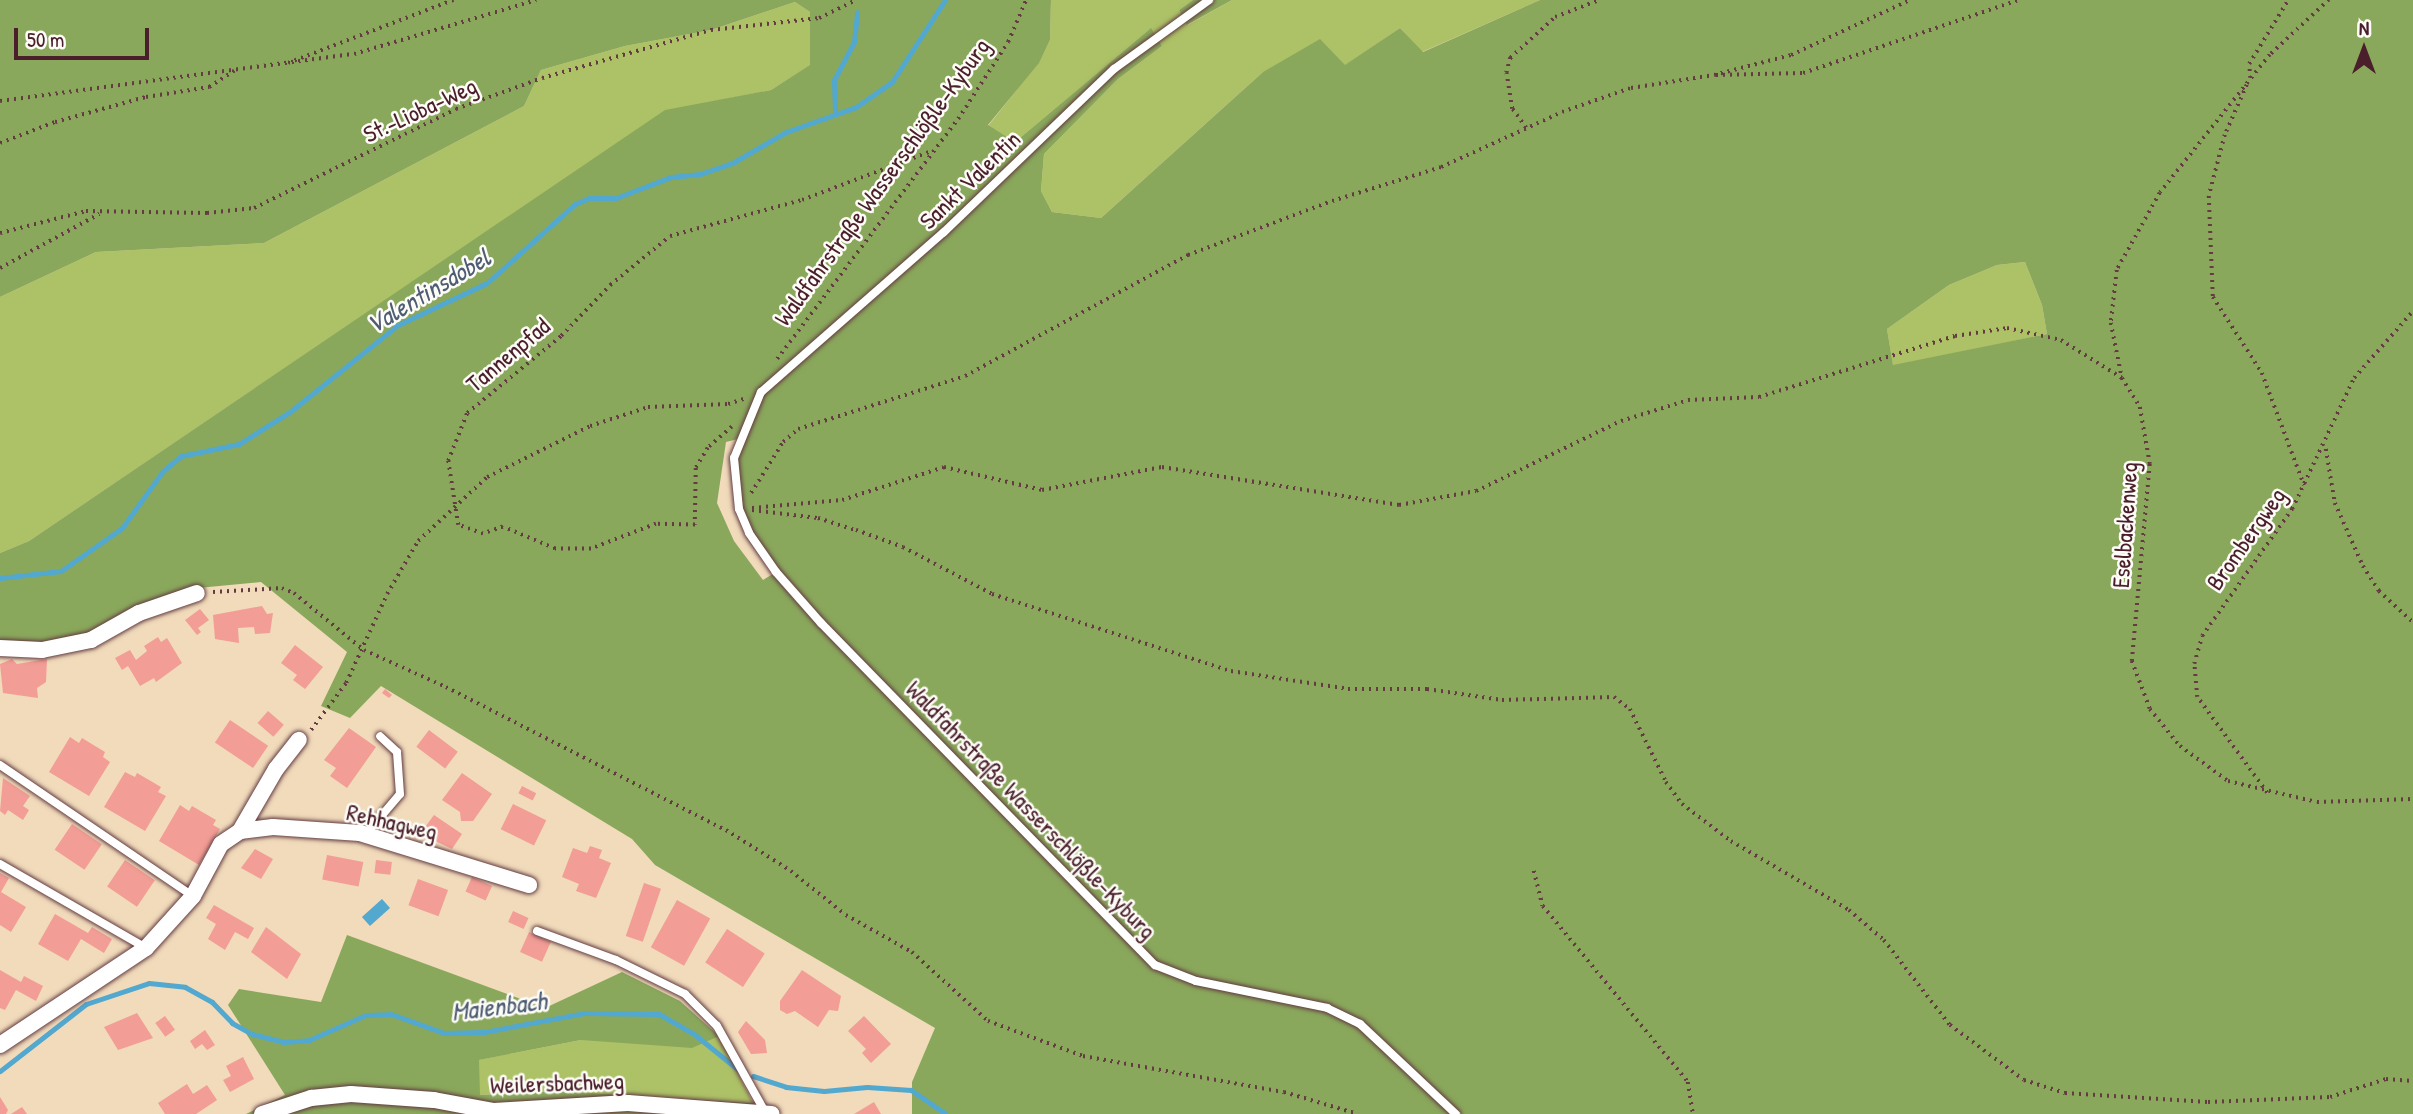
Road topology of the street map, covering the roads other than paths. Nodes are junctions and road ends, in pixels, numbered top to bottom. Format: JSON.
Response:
{"nodes":[{"id":1,"x":1209,"y":0,"type":"edge"},
{"id":2,"x":761,"y":392,"type":"joint"},
{"id":3,"x":197,"y":593,"type":"road end"},
{"id":4,"x":0,"y":648,"type":"edge"},
{"id":5,"x":380,"y":736,"type":"dead end"},
{"id":6,"x":299,"y":740,"type":"road end"},
{"id":7,"x":0,"y":765,"type":"edge"},
{"id":8,"x":240,"y":831,"type":"junction"},
{"id":9,"x":366,"y":835,"type":"junction"},
{"id":10,"x":0,"y":864,"type":"edge"},
{"id":11,"x":528,"y":885,"type":"dead end"},
{"id":12,"x":192,"y":896,"type":"junction"},
{"id":13,"x":537,"y":931,"type":"dead end"},
{"id":14,"x":146,"y":948,"type":"junction"},
{"id":15,"x":0,"y":1045,"type":"edge"},
{"id":16,"x":768,"y":1113,"type":"edge"},
{"id":17,"x":262,"y":1114,"type":"edge"},
{"id":18,"x":1456,"y":1114,"type":"edge"}],
"edges":[{"from":1,"to":2,"type":"lane","name":"Sankt Valentin"},
{"from":2,"to":18,"type":"lane","name":"Waldfahrstraße Wasserschlößle-Kyburg"},
{"from":3,"to":4,"type":"street"},
{"from":5,"to":9,"type":"lane"},
{"from":6,"to":8,"type":"street"},
{"from":7,"to":12,"type":"lane"},
{"from":8,"to":9,"type":"street","name":"Rehhagweg"},
{"from":8,"to":12,"type":"street"},
{"from":9,"to":11,"type":"street","name":"Rehhagweg"},
{"from":10,"to":14,"type":"lane"},
{"from":12,"to":14,"type":"street"},
{"from":13,"to":16,"type":"lane"},
{"from":14,"to":15,"type":"street"},
{"from":16,"to":17,"type":"street","name":"Weilersbachweg"}]}
